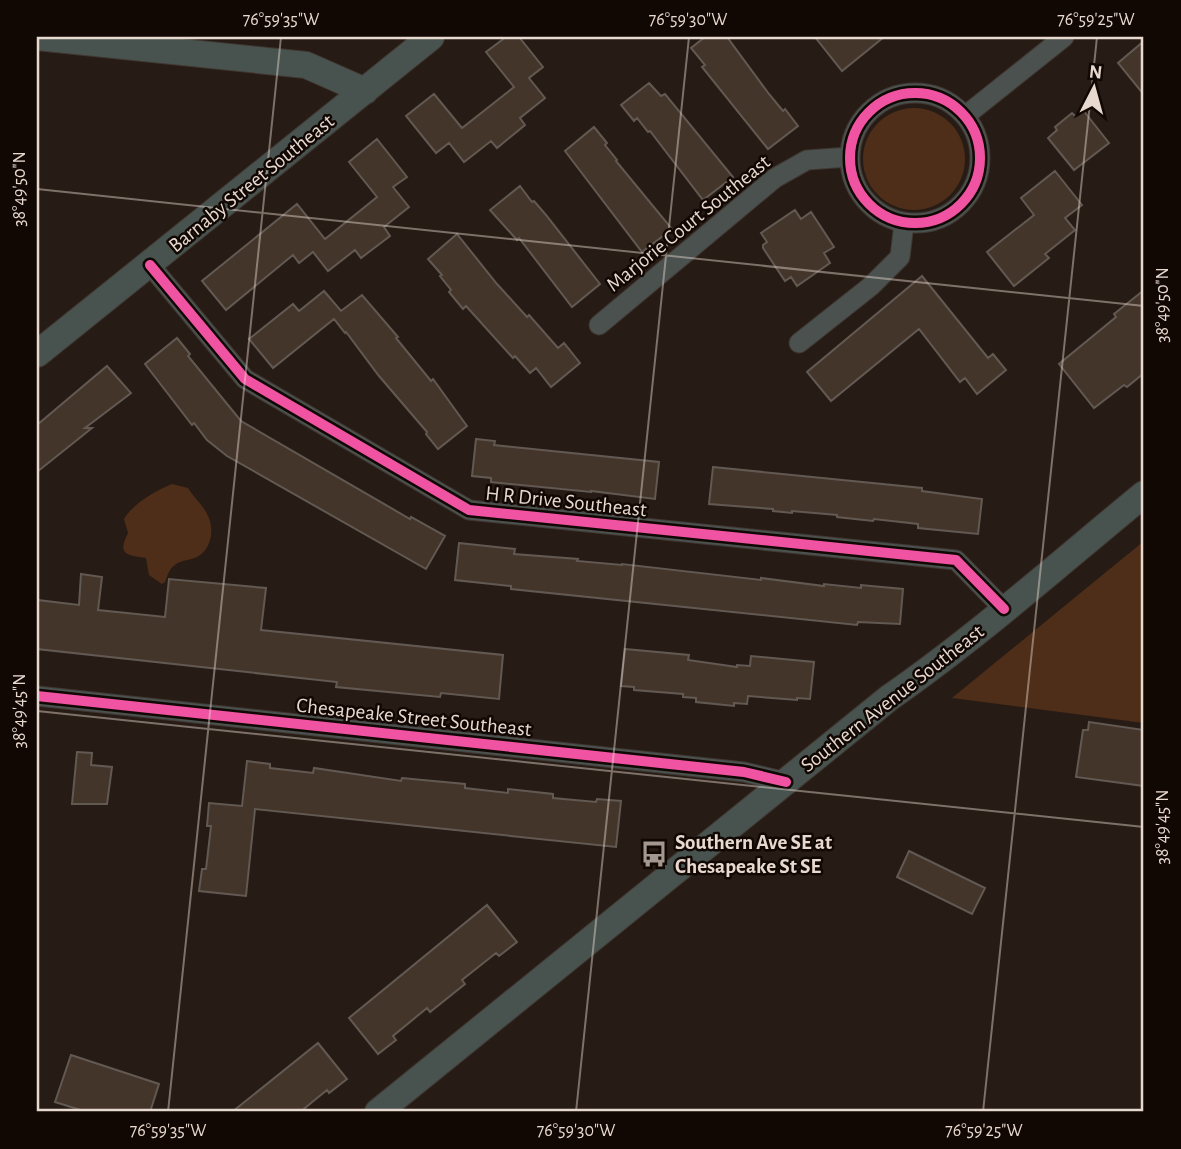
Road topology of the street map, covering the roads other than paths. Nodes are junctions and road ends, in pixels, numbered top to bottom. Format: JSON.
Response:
{"nodes":[{"id":1,"x":37,"y":37,"type":"edge"},
{"id":2,"x":432,"y":37,"type":"edge"},
{"id":3,"x":1064,"y":37,"type":"edge"},
{"id":4,"x":365,"y":91,"type":"junction"},
{"id":5,"x":965,"y":116,"type":"junction"},
{"id":6,"x":849,"y":156,"type":"junction"},
{"id":7,"x":904,"y":223,"type":"junction"},
{"id":8,"x":150,"y":265,"type":"junction"},
{"id":9,"x":599,"y":325,"type":"dead end"},
{"id":10,"x":799,"y":343,"type":"dead end"},
{"id":11,"x":37,"y":354,"type":"edge"},
{"id":12,"x":1144,"y":494,"type":"edge"},
{"id":13,"x":1004,"y":609,"type":"junction"},
{"id":14,"x":37,"y":696,"type":"edge"},
{"id":15,"x":786,"y":782,"type":"junction"},
{"id":16,"x":378,"y":1112,"type":"edge"}],
"edges":[{"from":1,"to":4,"type":"main road"},
{"from":2,"to":4,"type":"main road","name":"Barnaby Street Southeast"},
{"from":3,"to":5,"type":"street"},
{"from":4,"to":8,"type":"main road","name":"Barnaby Street Southeast"},
{"from":5,"to":6,"type":"street"},
{"from":5,"to":7,"type":"street"},
{"from":6,"to":7,"type":"street"},
{"from":6,"to":9,"type":"street","name":"Marjorie Court Southeast"},
{"from":7,"to":10,"type":"street"},
{"from":8,"to":11,"type":"main road","name":"Barnaby Street Southeast"},
{"from":8,"to":13,"type":"street","name":"H R Drive Southeast"},
{"from":12,"to":13,"type":"main road","name":"Southern Avenue Southeast"},
{"from":13,"to":15,"type":"main road","name":"Southern Avenue Southeast"},
{"from":14,"to":15,"type":"street","name":"Chesapeake Street Southeast"},
{"from":15,"to":16,"type":"main road","name":"Southern Avenue Southeast"}]}
